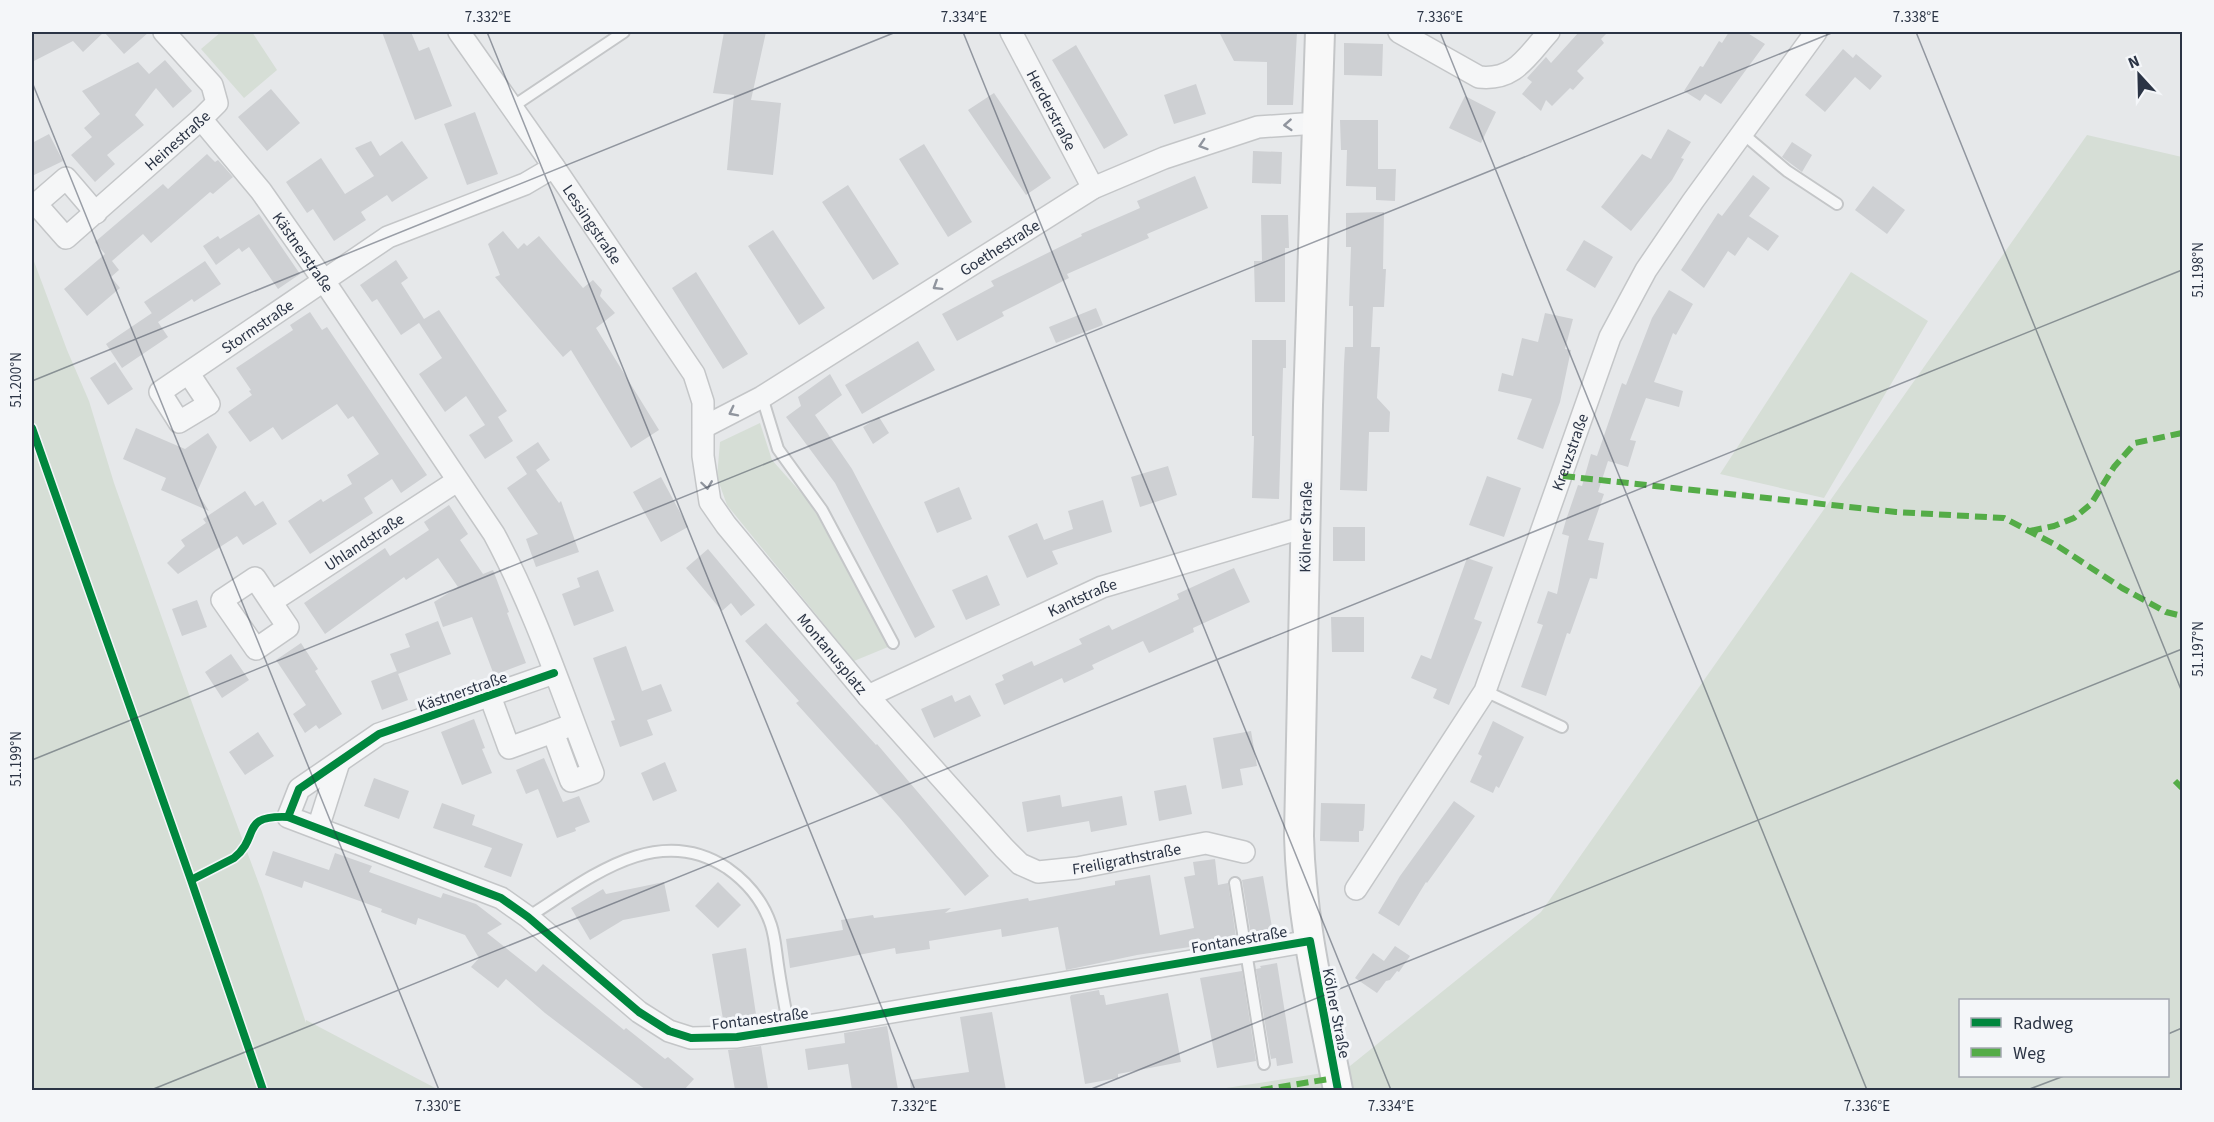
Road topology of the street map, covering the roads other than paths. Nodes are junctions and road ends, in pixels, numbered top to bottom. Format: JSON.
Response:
{"nodes":[{"id":1,"x":164,"y":32,"type":"edge"},
{"id":2,"x":459,"y":32,"type":"edge"},
{"id":3,"x":624,"y":32,"type":"edge"},
{"id":4,"x":1011,"y":32,"type":"edge"},
{"id":5,"x":1320,"y":32,"type":"edge"},
{"id":6,"x":1399,"y":32,"type":"edge"},
{"id":7,"x":1549,"y":32,"type":"edge"},
{"id":8,"x":1816,"y":32,"type":"edge"},
{"id":9,"x":512,"y":107,"type":"junction"},
{"id":10,"x":201,"y":119,"type":"junction"},
{"id":11,"x":1317,"y":123,"type":"junction"},
{"id":12,"x":1742,"y":133,"type":"junction"},
{"id":13,"x":554,"y":167,"type":"junction"},
{"id":14,"x":1093,"y":188,"type":"junction"},
{"id":15,"x":1837,"y":204,"type":"dead end"},
{"id":16,"x":96,"y":213,"type":"dead end"},
{"id":17,"x":324,"y":281,"type":"junction"},
{"id":18,"x":189,"y":374,"type":"dead end"},
{"id":19,"x":762,"y":397,"type":"junction"},
{"id":20,"x":704,"y":426,"type":"junction"},
{"id":21,"x":457,"y":481,"type":"junction"},
{"id":22,"x":1305,"y":526,"type":"junction"},
{"id":23,"x":271,"y":602,"type":"dead end"},
{"id":24,"x":893,"y":643,"type":"dead end"},
{"id":25,"x":554,"y":673,"type":"junction"},
{"id":26,"x":1485,"y":691,"type":"junction"},
{"id":27,"x":489,"y":696,"type":"junction"},
{"id":28,"x":868,"y":696,"type":"junction"},
{"id":29,"x":574,"y":724,"type":"junction"},
{"id":30,"x":1562,"y":727,"type":"dead end"},
{"id":31,"x":553,"y":732,"type":"junction"},
{"id":32,"x":379,"y":734,"type":"joint"},
{"id":33,"x":339,"y":762,"type":"junction"},
{"id":34,"x":318,"y":828,"type":"junction"},
{"id":35,"x":1244,"y":852,"type":"dead end"},
{"id":36,"x":1012,"y":856,"type":"joint"},
{"id":37,"x":1235,"y":883,"type":"dead end"},
{"id":38,"x":1356,"y":889,"type":"dead end"},
{"id":39,"x":528,"y":917,"type":"junction"},
{"id":40,"x":1310,"y":941,"type":"junction"},
{"id":41,"x":1246,"y":952,"type":"junction"},
{"id":42,"x":789,"y":1028,"type":"junction"},
{"id":43,"x":1264,"y":1064,"type":"dead end"},
{"id":44,"x":1338,"y":1090,"type":"edge"}],
"edges":[{"from":1,"to":10,"type":"street","name":"Heinestraße"},
{"from":2,"to":9,"type":"street","name":"Lessingstraße"},
{"from":3,"to":9,"type":"lane"},
{"from":4,"to":14,"type":"street","name":"Herderstraße"},
{"from":5,"to":11,"type":"main road","name":"Kölner Straße"},
{"from":6,"to":7,"type":"street"},
{"from":8,"to":12,"type":"street","name":"Kreuzstraße"},
{"from":9,"to":13,"type":"street","name":"Lessingstraße"},
{"from":10,"to":16,"type":"street","name":"Heinestraße"},
{"from":10,"to":17,"type":"street","name":"Kästnerstraße"},
{"from":11,"to":14,"type":"street","name":"Goethestraße","one_way":true},
{"from":11,"to":22,"type":"main road","name":"Kölner Straße"},
{"from":12,"to":15,"type":"lane"},
{"from":12,"to":26,"type":"street","name":"Kreuzstraße"},
{"from":13,"to":17,"type":"street","name":"Stormstraße"},
{"from":13,"to":20,"type":"street","name":"Lessingstraße"},
{"from":14,"to":19,"type":"street","name":"Goethestraße","one_way":true},
{"from":17,"to":18,"type":"street","name":"Stormstraße"},
{"from":17,"to":21,"type":"street","name":"Kästnerstraße"},
{"from":19,"to":20,"type":"street","name":"Goethestraße","one_way":true},
{"from":19,"to":24,"type":"lane"},
{"from":20,"to":28,"type":"street","name":"Montanusplatz","one_way":true},
{"from":21,"to":23,"type":"street","name":"Uhlandstraße"},
{"from":21,"to":25,"type":"street","name":"Kästnerstraße"},
{"from":22,"to":28,"type":"street","name":"Kantstraße"},
{"from":22,"to":40,"type":"main road","name":"Kölner Straße"},
{"from":25,"to":27,"type":"street","name":"Kästnerstraße"},
{"from":25,"to":29,"type":"street","name":"Kästnerstraße"},
{"from":26,"to":30,"type":"lane"},
{"from":26,"to":38,"type":"street","name":"Kreuzstraße"},
{"from":27,"to":31,"type":"street","name":"Kästnerstraße"},
{"from":27,"to":32,"type":"street","name":"Kästnerstraße"},
{"from":28,"to":36,"type":"street","name":"Montanusplatz"},
{"from":29,"to":31,"type":"street","name":"Kästnerstraße"},
{"from":29,"to":31,"type":"street","name":"Kästnerstraße"},
{"from":32,"to":33,"type":"street","name":"Fontanestraße"},
{"from":33,"to":34,"type":"street"},
{"from":33,"to":34,"type":"street","name":"Fontanestraße"},
{"from":34,"to":39,"type":"street","name":"Fontanestraße"},
{"from":35,"to":36,"type":"street","name":"Freiligrathstraße"},
{"from":37,"to":41,"type":"lane"},
{"from":39,"to":42,"type":"street","name":"Fontanestraße"},
{"from":39,"to":42,"type":"lane"},
{"from":40,"to":41,"type":"street","name":"Fontanestraße"},
{"from":40,"to":44,"type":"main road","name":"Kölner Straße"},
{"from":41,"to":42,"type":"street","name":"Fontanestraße"},
{"from":41,"to":43,"type":"lane"}]}
